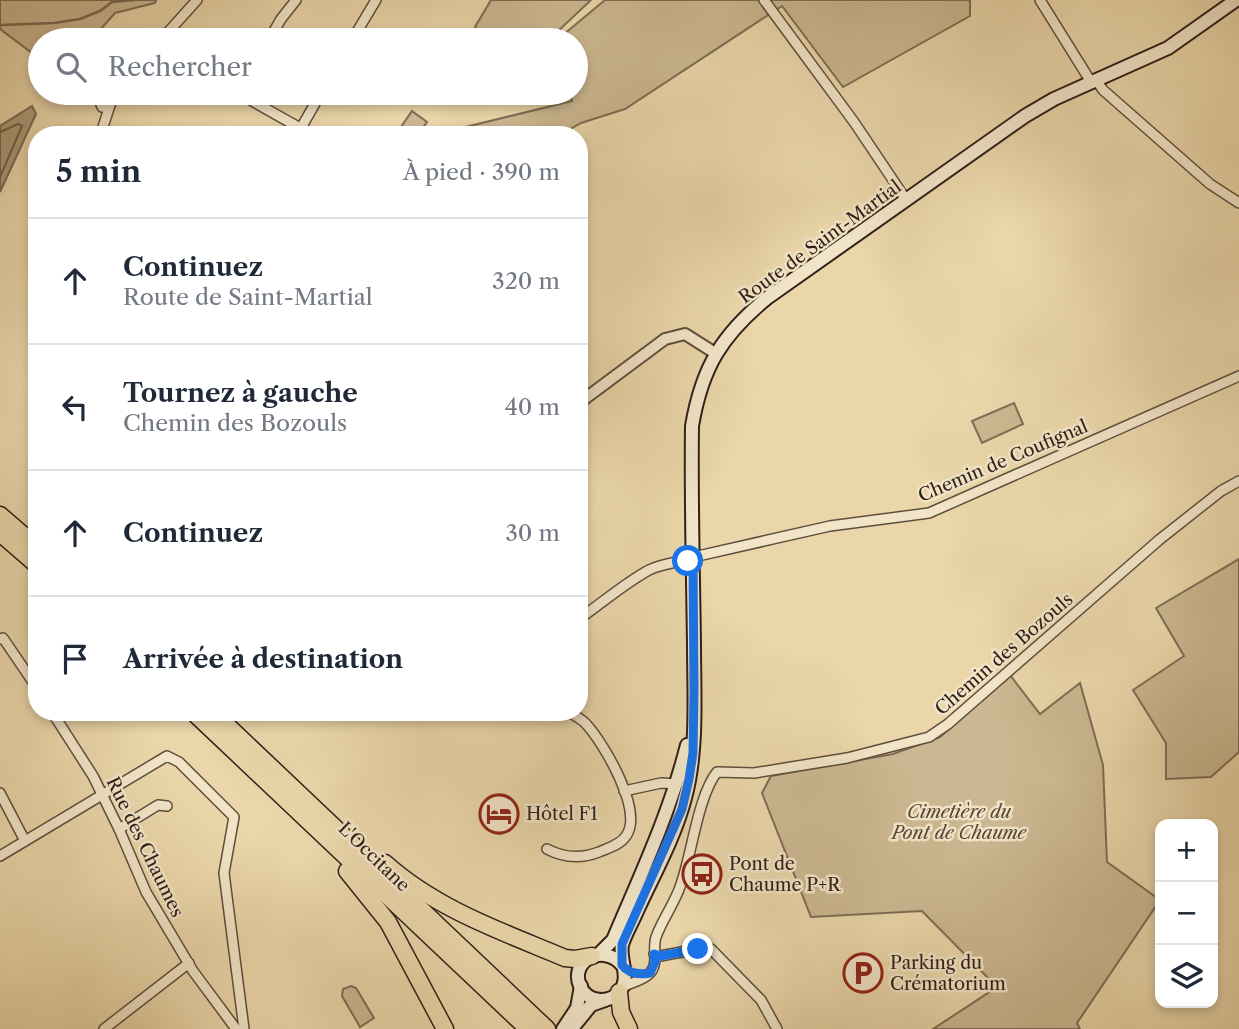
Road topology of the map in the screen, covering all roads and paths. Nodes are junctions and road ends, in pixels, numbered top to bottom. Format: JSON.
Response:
{"nodes":[{"id":1,"x":197,"y":0,"type":"edge"},
{"id":2,"x":296,"y":0,"type":"edge"},
{"id":3,"x":376,"y":0,"type":"edge"},
{"id":4,"x":764,"y":0,"type":"edge"},
{"id":5,"x":1040,"y":0,"type":"edge"},
{"id":6,"x":1228,"y":3,"type":"edge"},
{"id":7,"x":172,"y":28,"type":"edge"},
{"id":8,"x":276,"y":28,"type":"edge"},
{"id":9,"x":359,"y":28,"type":"edge"},
{"id":10,"x":1093,"y":81,"type":"junction"},
{"id":11,"x":101,"y":105,"type":"edge"},
{"id":12,"x":258,"y":105,"type":"edge"},
{"id":13,"x":314,"y":105,"type":"edge"},
{"id":14,"x":109,"y":107,"type":"joint"},
{"id":15,"x":103,"y":126,"type":"edge"},
{"id":16,"x":290,"y":126,"type":"edge"},
{"id":17,"x":301,"y":126,"type":"edge"},
{"id":18,"x":907,"y":201,"type":"junction"},
{"id":19,"x":1239,"y":203,"type":"edge"},
{"id":20,"x":715,"y":353,"type":"junction"},
{"id":21,"x":1239,"y":376,"type":"edge"},
{"id":22,"x":588,"y":396,"type":"edge"},
{"id":23,"x":1239,"y":481,"type":"edge"},
{"id":24,"x":0,"y":515,"type":"edge"},
{"id":25,"x":0,"y":533,"type":"edge"},
{"id":26,"x":28,"y":539,"type":"edge"},
{"id":27,"x":28,"y":557,"type":"edge"},
{"id":28,"x":693,"y":559,"type":"junction"},
{"id":29,"x":588,"y":613,"type":"edge"},
{"id":30,"x":2,"y":638,"type":"edge"},
{"id":31,"x":28,"y":675,"type":"edge"},
{"id":32,"x":693,"y":720,"type":"junction"},
{"id":33,"x":58,"y":721,"type":"edge"},
{"id":34,"x":203,"y":721,"type":"edge"},
{"id":35,"x":222,"y":721,"type":"edge"},
{"id":36,"x":582,"y":721,"type":"edge"},
{"id":37,"x":677,"y":784,"type":"junction"},
{"id":38,"x":652,"y":787,"type":"junction"},
{"id":39,"x":624,"y":791,"type":"junction"},
{"id":40,"x":0,"y":793,"type":"edge"},
{"id":41,"x":100,"y":794,"type":"junction"},
{"id":42,"x":671,"y":804,"type":"junction"},
{"id":43,"x":167,"y":806,"type":"dead end"},
{"id":44,"x":313,"y":816,"type":"junction"},
{"id":45,"x":119,"y":829,"type":"junction"},
{"id":46,"x":24,"y":841,"type":"junction"},
{"id":47,"x":547,"y":849,"type":"dead end"},
{"id":48,"x":665,"y":850,"type":"junction"},
{"id":49,"x":0,"y":856,"type":"edge"},
{"id":50,"x":654,"y":954,"type":"junction"},
{"id":51,"x":596,"y":955,"type":"junction"},
{"id":52,"x":189,"y":963,"type":"junction"},
{"id":53,"x":622,"y":967,"type":"junction"},
{"id":54,"x":650,"y":973,"type":"junction"},
{"id":55,"x":581,"y":986,"type":"junction"},
{"id":56,"x":616,"y":993,"type":"junction"},
{"id":57,"x":538,"y":1027,"type":"edge"},
{"id":58,"x":104,"y":1029,"type":"edge"},
{"id":59,"x":236,"y":1029,"type":"edge"},
{"id":60,"x":244,"y":1029,"type":"edge"},
{"id":61,"x":445,"y":1029,"type":"edge"},
{"id":62,"x":563,"y":1029,"type":"edge"},
{"id":63,"x":572,"y":1029,"type":"edge"},
{"id":64,"x":629,"y":1029,"type":"edge"},
{"id":65,"x":777,"y":1029,"type":"edge"}],
"edges":[{"from":1,"to":7,"type":"street"},
{"from":2,"to":8,"type":"street"},
{"from":3,"to":9,"type":"street"},
{"from":4,"to":18,"type":"street"},
{"from":5,"to":10,"type":"street"},
{"from":6,"to":10,"type":"main road","name":"Route de Saint-Martial"},
{"from":10,"to":18,"type":"main road","name":"Route de Saint-Martial"},
{"from":10,"to":19,"type":"street"},
{"from":11,"to":14,"type":"street"},
{"from":12,"to":16,"type":"street"},
{"from":13,"to":17,"type":"street"},
{"from":14,"to":15,"type":"street"},
{"from":18,"to":20,"type":"main road","name":"Route de Saint-Martial"},
{"from":20,"to":22,"type":"street"},
{"from":20,"to":28,"type":"main road","name":"Route de Saint-Martial"},
{"from":21,"to":28,"type":"street","name":"Chemin de Coufignal"},
{"from":23,"to":50,"type":"street","name":"Chemin des Bozouls"},
{"from":24,"to":26,"type":"highway"},
{"from":25,"to":27,"type":"highway"},
{"from":28,"to":29,"type":"street","name":"Chemin de Coufignal"},
{"from":28,"to":32,"type":"main road","name":"Route de Saint-Martial"},
{"from":30,"to":31,"type":"street"},
{"from":32,"to":37,"type":"main road","name":"Route de Saint-Martial"},
{"from":32,"to":48,"type":"main road","name":"Route de Saint-Martial"},
{"from":33,"to":41,"type":"street","name":"Rue des Chaumes"},
{"from":34,"to":44,"type":"highway","name":"L'Occitane"},
{"from":35,"to":44,"type":"highway","name":"L'Occitane"},
{"from":36,"to":39,"type":"street"},
{"from":37,"to":38,"type":"street"},
{"from":37,"to":42,"type":"main road","name":"Route de Saint-Martial"},
{"from":37,"to":48,"type":"main road"},
{"from":38,"to":39,"type":"street"},
{"from":38,"to":42,"type":"street"},
{"from":39,"to":47,"type":"street"},
{"from":40,"to":46,"type":"street"},
{"from":41,"to":45,"type":"street","name":"Rue des Chaumes"},
{"from":41,"to":46,"type":"street"},
{"from":41,"to":60,"type":"street"},
{"from":42,"to":51,"type":"main road","name":"Route de Saint-Martial"},
{"from":43,"to":45,"type":"street"},
{"from":44,"to":51,"type":"highway"},
{"from":44,"to":57,"type":"highway","name":"L'Occitane"},
{"from":44,"to":61,"type":"highway"},
{"from":45,"to":52,"type":"street","name":"Rue des Chaumes"},
{"from":46,"to":49,"type":"street"},
{"from":48,"to":53,"type":"main road","name":"Route de Saint-Martial"},
{"from":50,"to":54,"type":"street","name":"Chemin des Bozouls"},
{"from":50,"to":65,"type":"street"},
{"from":51,"to":53,"type":"main road"},
{"from":51,"to":55,"type":"main road"},
{"from":52,"to":58,"type":"street"},
{"from":52,"to":59,"type":"street","name":"Rue des Chaumes"},
{"from":53,"to":54,"type":"street"},
{"from":53,"to":56,"type":"main road"},
{"from":54,"to":56,"type":"street"},
{"from":55,"to":56,"type":"main road"},
{"from":55,"to":62,"type":"main road"},
{"from":56,"to":63,"type":"main road"},
{"from":56,"to":64,"type":"highway"}]}
